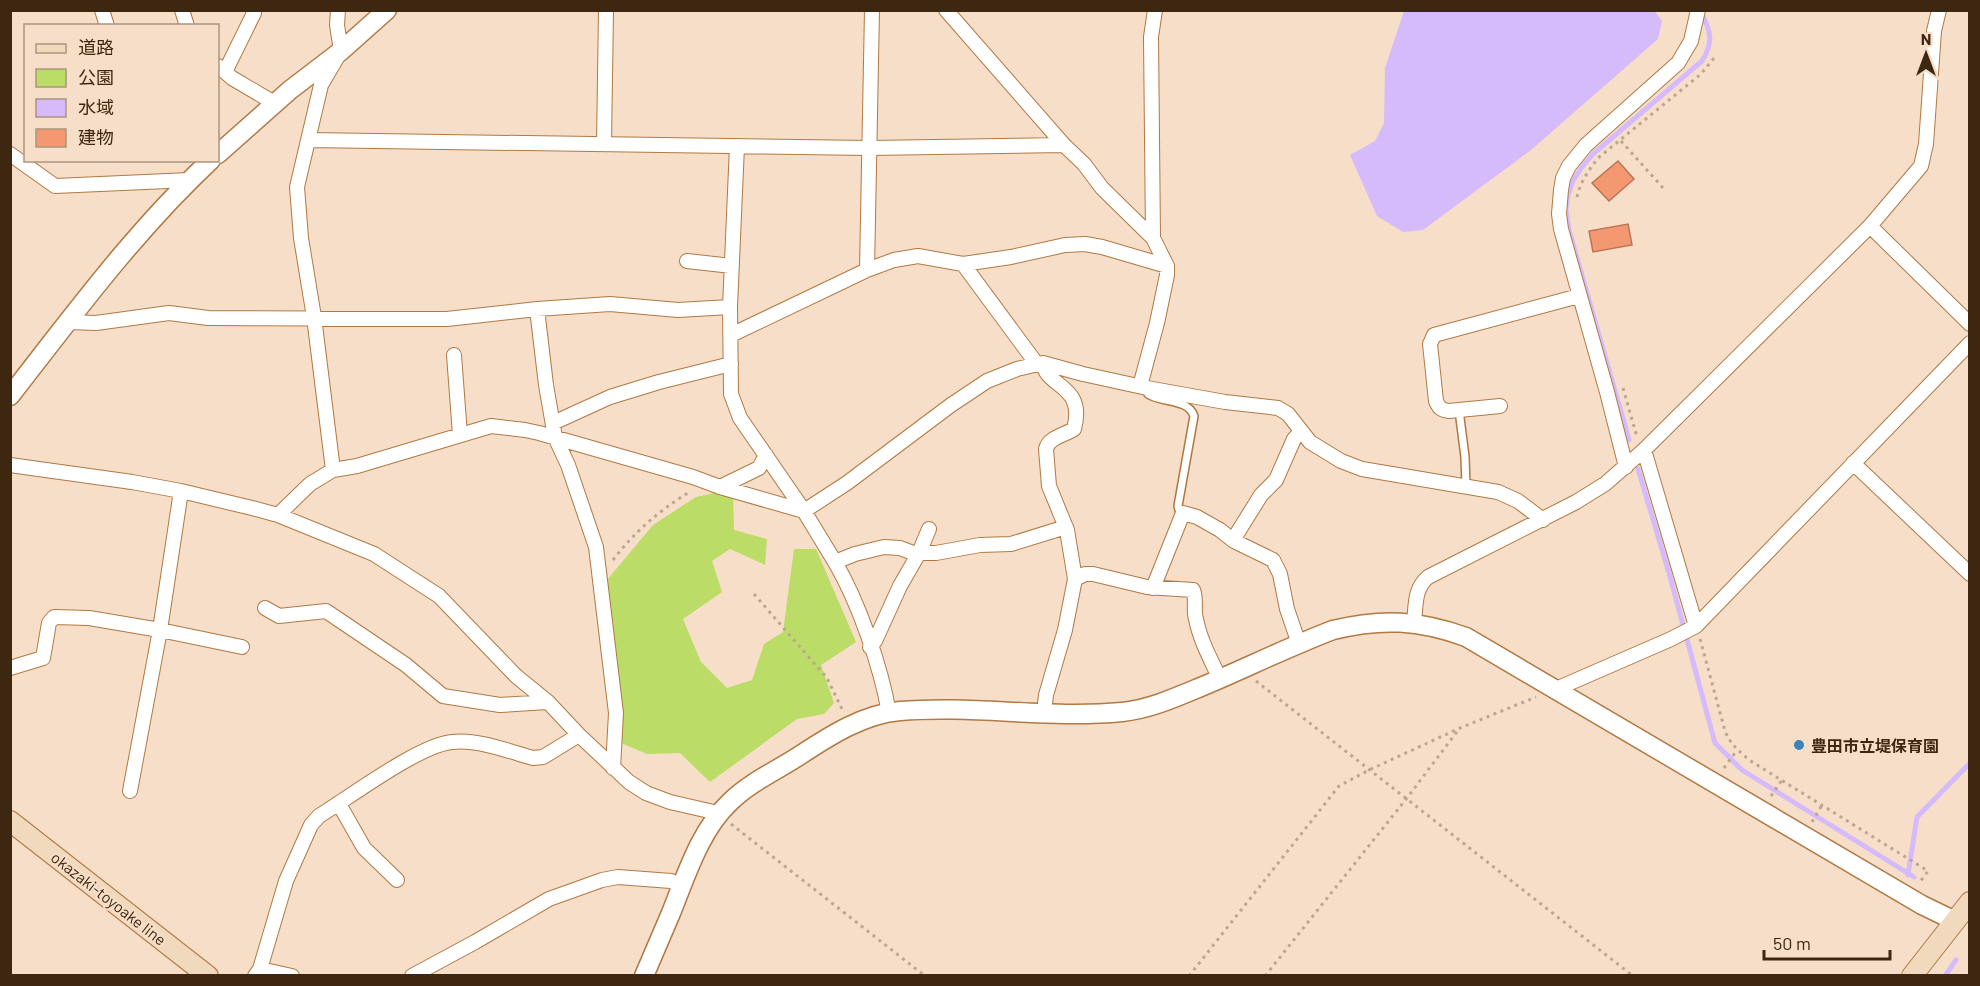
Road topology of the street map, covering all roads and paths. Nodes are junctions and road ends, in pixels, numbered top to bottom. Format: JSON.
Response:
{"nodes":[{"id":1,"x":338,"y":10,"type":"edge"},
{"id":2,"x":387,"y":10,"type":"edge"},
{"id":3,"x":606,"y":10,"type":"edge"},
{"id":4,"x":872,"y":10,"type":"edge"},
{"id":5,"x":946,"y":10,"type":"edge"},
{"id":6,"x":1155,"y":10,"type":"edge"},
{"id":7,"x":1698,"y":10,"type":"edge"},
{"id":8,"x":1939,"y":10,"type":"edge"},
{"id":9,"x":254,"y":13,"type":"dead end"},
{"id":10,"x":341,"y":51,"type":"junction"},
{"id":11,"x":1714,"y":58,"type":"dead end"},
{"id":12,"x":221,"y":69,"type":"edge"},
{"id":13,"x":276,"y":104,"type":"junction"},
{"id":14,"x":1619,"y":139,"type":"junction"},
{"id":15,"x":308,"y":140,"type":"junction"},
{"id":16,"x":604,"y":144,"type":"junction"},
{"id":17,"x":1064,"y":145,"type":"junction"},
{"id":18,"x":737,"y":146,"type":"junction"},
{"id":19,"x":869,"y":148,"type":"junction"},
{"id":20,"x":219,"y":153,"type":"edge"},
{"id":21,"x":10,"y":154,"type":"edge"},
{"id":22,"x":209,"y":162,"type":"edge"},
{"id":23,"x":190,"y":180,"type":"junction"},
{"id":24,"x":1664,"y":189,"type":"dead end"},
{"id":25,"x":1575,"y":203,"type":"dead end"},
{"id":26,"x":1870,"y":226,"type":"junction"},
{"id":27,"x":1153,"y":238,"type":"junction"},
{"id":28,"x":687,"y":261,"type":"dead end"},
{"id":29,"x":963,"y":264,"type":"junction"},
{"id":30,"x":732,"y":266,"type":"junction"},
{"id":31,"x":1167,"y":266,"type":"junction"},
{"id":32,"x":867,"y":270,"type":"junction"},
{"id":33,"x":1579,"y":296,"type":"junction"},
{"id":34,"x":730,"y":308,"type":"junction"},
{"id":35,"x":537,"y":309,"type":"junction"},
{"id":36,"x":314,"y":317,"type":"junction"},
{"id":37,"x":68,"y":322,"type":"junction"},
{"id":38,"x":1970,"y":324,"type":"edge"},
{"id":39,"x":731,"y":335,"type":"junction"},
{"id":40,"x":1970,"y":343,"type":"edge"},
{"id":41,"x":454,"y":355,"type":"dead end"},
{"id":42,"x":1039,"y":363,"type":"junction"},
{"id":43,"x":730,"y":364,"type":"junction"},
{"id":44,"x":1622,"y":384,"type":"dead end"},
{"id":45,"x":1144,"y":387,"type":"junction"},
{"id":46,"x":10,"y":396,"type":"edge"},
{"id":47,"x":1500,"y":406,"type":"dead end"},
{"id":48,"x":1459,"y":410,"type":"junction"},
{"id":49,"x":554,"y":430,"type":"junction"},
{"id":50,"x":1301,"y":431,"type":"junction"},
{"id":51,"x":460,"y":435,"type":"junction"},
{"id":52,"x":1644,"y":450,"type":"junction"},
{"id":53,"x":1623,"y":453,"type":"junction"},
{"id":54,"x":766,"y":455,"type":"junction"},
{"id":55,"x":1853,"y":464,"type":"junction"},
{"id":56,"x":10,"y":465,"type":"edge"},
{"id":57,"x":1626,"y":467,"type":"junction"},
{"id":58,"x":333,"y":470,"type":"junction"},
{"id":59,"x":704,"y":481,"type":"junction"},
{"id":60,"x":1466,"y":486,"type":"junction"},
{"id":61,"x":720,"y":487,"type":"junction"},
{"id":62,"x":181,"y":491,"type":"junction"},
{"id":63,"x":804,"y":511,"type":"junction"},
{"id":64,"x":1183,"y":513,"type":"junction"},
{"id":65,"x":278,"y":515,"type":"junction"},
{"id":66,"x":1543,"y":520,"type":"junction"},
{"id":67,"x":1066,"y":527,"type":"junction"},
{"id":68,"x":929,"y":529,"type":"dead end"},
{"id":69,"x":1233,"y":540,"type":"junction"},
{"id":70,"x":919,"y":553,"type":"junction"},
{"id":71,"x":835,"y":562,"type":"junction"},
{"id":72,"x":600,"y":572,"type":"junction"},
{"id":73,"x":1970,"y":574,"type":"edge"},
{"id":74,"x":1075,"y":579,"type":"junction"},
{"id":75,"x":1153,"y":588,"type":"junction"},
{"id":76,"x":754,"y":594,"type":"dead end"},
{"id":77,"x":266,"y":608,"type":"dead end"},
{"id":78,"x":1414,"y":622,"type":"junction"},
{"id":79,"x":1693,"y":627,"type":"junction"},
{"id":80,"x":160,"y":630,"type":"junction"},
{"id":81,"x":1299,"y":644,"type":"junction"},
{"id":82,"x":242,"y":646,"type":"dead end"},
{"id":83,"x":870,"y":646,"type":"junction"},
{"id":84,"x":1248,"y":667,"type":"junction"},
{"id":85,"x":10,"y":668,"type":"edge"},
{"id":86,"x":1220,"y":679,"type":"junction"},
{"id":87,"x":1556,"y":689,"type":"junction"},
{"id":88,"x":548,"y":702,"type":"junction"},
{"id":89,"x":1044,"y":712,"type":"junction"},
{"id":90,"x":889,"y":713,"type":"junction"},
{"id":91,"x":850,"y":726,"type":"junction"},
{"id":92,"x":1460,"y":728,"type":"junction"},
{"id":93,"x":579,"y":735,"type":"junction"},
{"id":94,"x":1737,"y":750,"type":"junction"},
{"id":95,"x":614,"y":768,"type":"junction"},
{"id":96,"x":1369,"y":770,"type":"junction"},
{"id":97,"x":1713,"y":782,"type":"junction"},
{"id":98,"x":130,"y":790,"type":"dead end"},
{"id":99,"x":1407,"y":798,"type":"junction"},
{"id":100,"x":339,"y":804,"type":"junction"},
{"id":101,"x":718,"y":813,"type":"junction"},
{"id":102,"x":10,"y":821,"type":"edge"},
{"id":103,"x":397,"y":880,"type":"dead end"},
{"id":104,"x":1920,"y":882,"type":"dead end"},
{"id":105,"x":681,"y":886,"type":"junction"},
{"id":106,"x":1970,"y":902,"type":"edge"},
{"id":107,"x":1962,"y":924,"type":"edge"},
{"id":108,"x":257,"y":972,"type":"edge"},
{"id":109,"x":208,"y":975,"type":"edge"},
{"id":110,"x":292,"y":975,"type":"edge"},
{"id":111,"x":412,"y":975,"type":"edge"},
{"id":112,"x":644,"y":975,"type":"edge"},
{"id":113,"x":925,"y":975,"type":"edge"},
{"id":114,"x":1189,"y":975,"type":"edge"},
{"id":115,"x":1265,"y":975,"type":"edge"},
{"id":116,"x":1633,"y":975,"type":"edge"},
{"id":117,"x":1912,"y":975,"type":"edge"}],
"edges":[{"from":1,"to":10,"type":"street"},
{"from":2,"to":10,"type":"street"},
{"from":3,"to":16,"type":"street"},
{"from":4,"to":19,"type":"street"},
{"from":5,"to":17,"type":"street"},
{"from":6,"to":27,"type":"street"},
{"from":7,"to":33,"type":"street"},
{"from":8,"to":26,"type":"street"},
{"from":9,"to":12,"type":"street"},
{"from":10,"to":13,"type":"street"},
{"from":10,"to":15,"type":"street"},
{"from":11,"to":14,"type":"path"},
{"from":12,"to":13,"type":"street"},
{"from":13,"to":20,"type":"street"},
{"from":14,"to":24,"type":"path"},
{"from":14,"to":25,"type":"path"},
{"from":15,"to":16,"type":"street"},
{"from":15,"to":36,"type":"street"},
{"from":16,"to":18,"type":"street"},
{"from":17,"to":19,"type":"street"},
{"from":17,"to":27,"type":"street"},
{"from":18,"to":19,"type":"street"},
{"from":18,"to":30,"type":"street"},
{"from":19,"to":32,"type":"street"},
{"from":21,"to":23,"type":"street"},
{"from":22,"to":23,"type":"street"},
{"from":23,"to":37,"type":"street"},
{"from":26,"to":38,"type":"street"},
{"from":26,"to":52,"type":"street"},
{"from":27,"to":31,"type":"street"},
{"from":28,"to":30,"type":"street"},
{"from":29,"to":31,"type":"street"},
{"from":29,"to":32,"type":"street"},
{"from":29,"to":42,"type":"street"},
{"from":30,"to":34,"type":"street"},
{"from":31,"to":45,"type":"street"},
{"from":32,"to":39,"type":"street"},
{"from":33,"to":48,"type":"street"},
{"from":33,"to":53,"type":"street"},
{"from":34,"to":35,"type":"street"},
{"from":34,"to":39,"type":"street"},
{"from":35,"to":36,"type":"street"},
{"from":35,"to":49,"type":"street"},
{"from":36,"to":37,"type":"street"},
{"from":36,"to":58,"type":"street"},
{"from":37,"to":46,"type":"street"},
{"from":39,"to":43,"type":"street"},
{"from":40,"to":55,"type":"street"},
{"from":41,"to":51,"type":"street"},
{"from":42,"to":45,"type":"street"},
{"from":42,"to":63,"type":"street"},
{"from":42,"to":67,"type":"street"},
{"from":43,"to":49,"type":"street"},
{"from":43,"to":54,"type":"street"},
{"from":44,"to":53,"type":"path"},
{"from":45,"to":50,"type":"street"},
{"from":45,"to":64,"type":"lane"},
{"from":47,"to":48,"type":"street"},
{"from":48,"to":60,"type":"lane"},
{"from":49,"to":51,"type":"street"},
{"from":49,"to":59,"type":"street"},
{"from":49,"to":72,"type":"street"},
{"from":50,"to":60,"type":"street"},
{"from":50,"to":69,"type":"street"},
{"from":51,"to":58,"type":"street"},
{"from":52,"to":57,"type":"street"},
{"from":52,"to":79,"type":"street"},
{"from":53,"to":57,"type":"street"},
{"from":54,"to":61,"type":"street"},
{"from":54,"to":63,"type":"street"},
{"from":55,"to":73,"type":"street"},
{"from":55,"to":79,"type":"street"},
{"from":56,"to":62,"type":"street"},
{"from":57,"to":66,"type":"street"},
{"from":58,"to":65,"type":"street"},
{"from":59,"to":61,"type":"street"},
{"from":59,"to":72,"type":"path"},
{"from":60,"to":66,"type":"street"},
{"from":61,"to":63,"type":"street"},
{"from":62,"to":65,"type":"street"},
{"from":62,"to":80,"type":"street"},
{"from":63,"to":71,"type":"street"},
{"from":64,"to":69,"type":"street"},
{"from":64,"to":75,"type":"street"},
{"from":65,"to":88,"type":"street"},
{"from":66,"to":78,"type":"street"},
{"from":67,"to":70,"type":"street"},
{"from":67,"to":74,"type":"street"},
{"from":68,"to":70,"type":"street"},
{"from":69,"to":81,"type":"street"},
{"from":70,"to":71,"type":"street"},
{"from":70,"to":83,"type":"street"},
{"from":71,"to":83,"type":"street"},
{"from":72,"to":95,"type":"street"},
{"from":74,"to":75,"type":"street"},
{"from":74,"to":89,"type":"street"},
{"from":75,"to":86,"type":"street"},
{"from":76,"to":91,"type":"path"},
{"from":77,"to":88,"type":"street"},
{"from":78,"to":81,"type":"street"},
{"from":78,"to":87,"type":"street"},
{"from":79,"to":87,"type":"street"},
{"from":79,"to":94,"type":"path"},
{"from":80,"to":82,"type":"street"},
{"from":80,"to":85,"type":"street"},
{"from":80,"to":98,"type":"street"},
{"from":81,"to":84,"type":"street"},
{"from":83,"to":90,"type":"street"},
{"from":84,"to":86,"type":"street"},
{"from":84,"to":96,"type":"path"},
{"from":86,"to":89,"type":"street"},
{"from":87,"to":92,"type":"path"},
{"from":87,"to":97,"type":"street"},
{"from":88,"to":93,"type":"street"},
{"from":89,"to":90,"type":"street"},
{"from":90,"to":91,"type":"street"},
{"from":91,"to":101,"type":"street"},
{"from":92,"to":96,"type":"path"},
{"from":92,"to":99,"type":"path"},
{"from":93,"to":95,"type":"street"},
{"from":93,"to":100,"type":"street"},
{"from":94,"to":97,"type":"path"},
{"from":94,"to":104,"type":"path"},
{"from":95,"to":101,"type":"street"},
{"from":96,"to":99,"type":"path"},
{"from":96,"to":114,"type":"path"},
{"from":97,"to":107,"type":"street"},
{"from":99,"to":115,"type":"path"},
{"from":99,"to":116,"type":"path"},
{"from":100,"to":103,"type":"street"},
{"from":100,"to":108,"type":"street"},
{"from":101,"to":105,"type":"street"},
{"from":101,"to":113,"type":"path"},
{"from":102,"to":109,"type":"main road","name":"okazaki-toyoake line"},
{"from":105,"to":111,"type":"street"},
{"from":105,"to":112,"type":"street"},
{"from":106,"to":107,"type":"main road"},
{"from":107,"to":117,"type":"main road"},
{"from":108,"to":110,"type":"street"}]}
